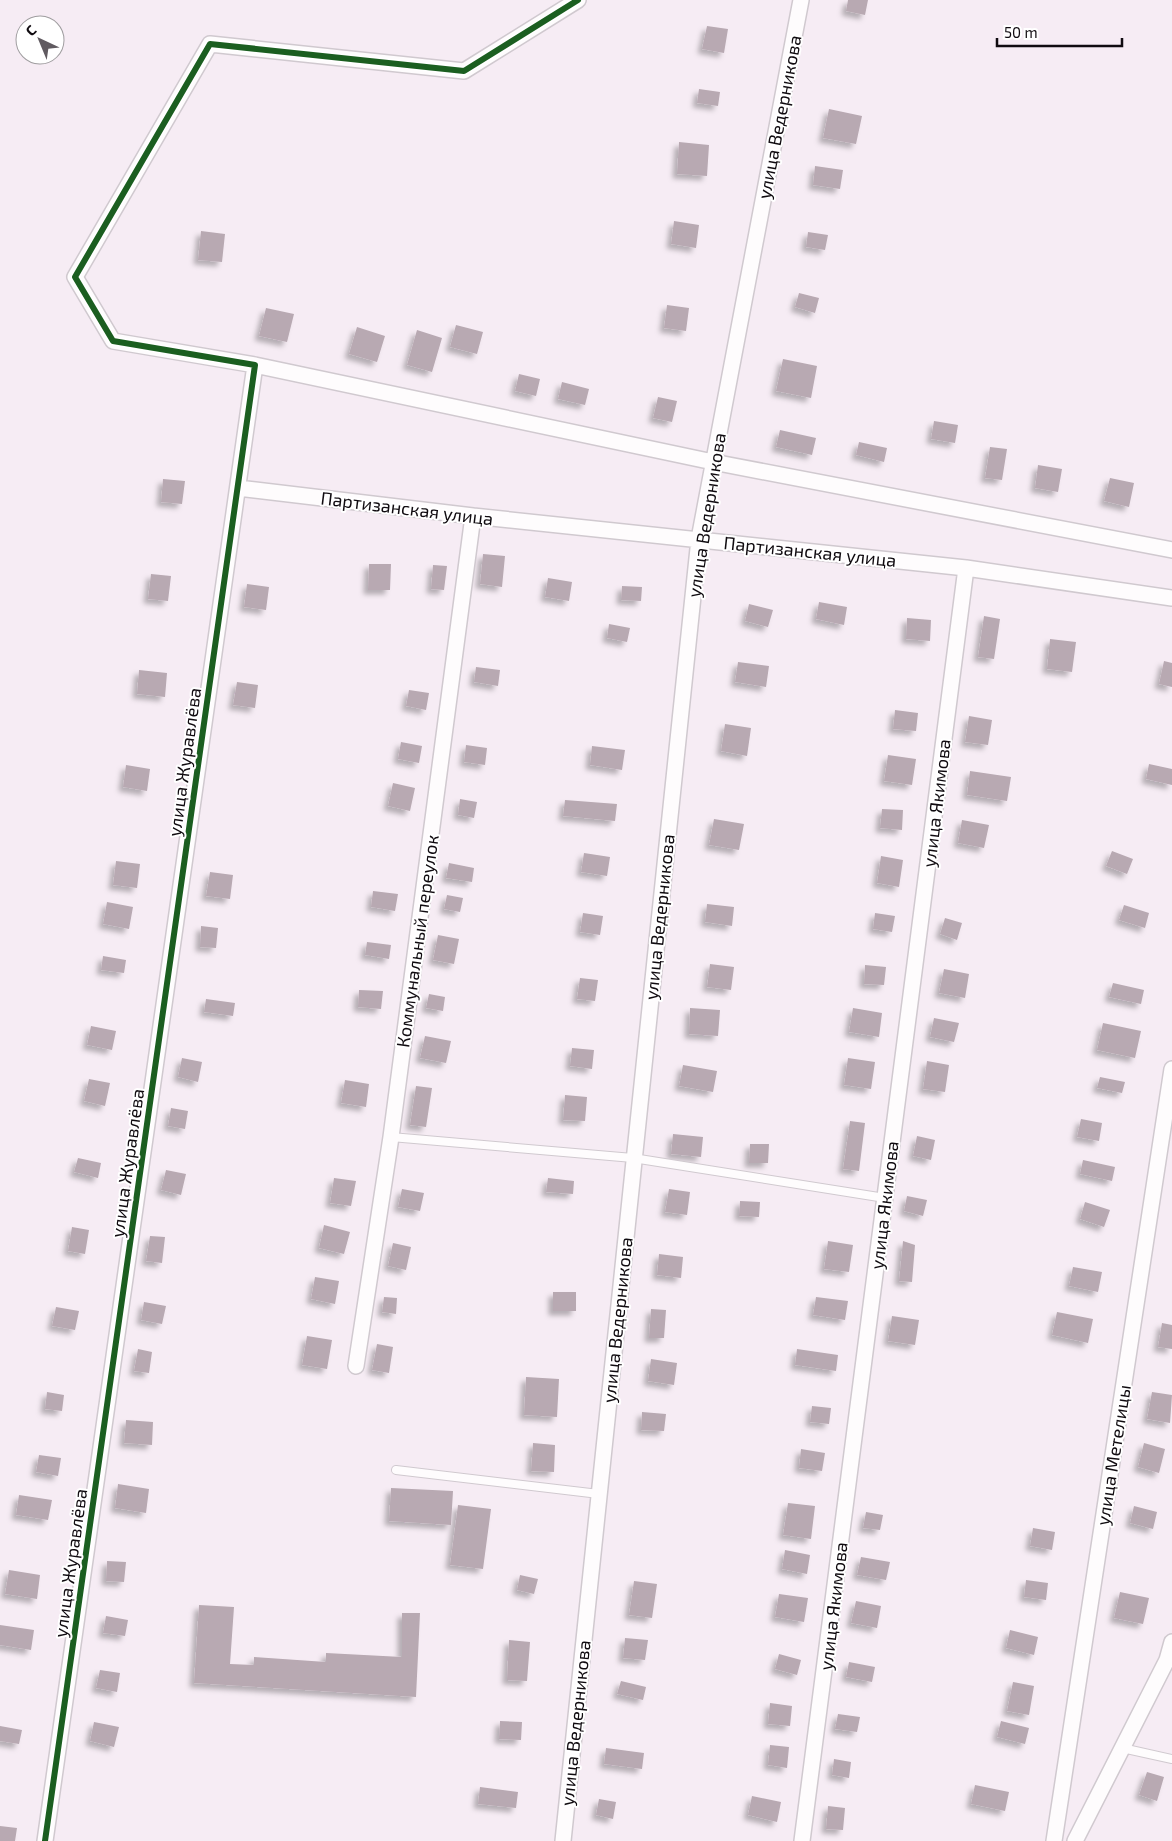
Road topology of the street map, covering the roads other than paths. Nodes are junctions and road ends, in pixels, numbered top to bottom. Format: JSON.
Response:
{"nodes":[{"id":1,"x":578,"y":0,"type":"edge"},
{"id":2,"x":801,"y":0,"type":"edge"},
{"id":3,"x":255,"y":365,"type":"junction"},
{"id":4,"x":713,"y":462,"type":"junction"},
{"id":5,"x":238,"y":488,"type":"junction"},
{"id":6,"x":473,"y":516,"type":"junction"},
{"id":7,"x":698,"y":539,"type":"junction"},
{"id":8,"x":1172,"y":550,"type":"edge"},
{"id":9,"x":966,"y":568,"type":"junction"},
{"id":10,"x":1172,"y":598,"type":"edge"},
{"id":11,"x":1172,"y":1069,"type":"edge"},
{"id":12,"x":391,"y":1137,"type":"junction"},
{"id":13,"x":633,"y":1158,"type":"junction"},
{"id":14,"x":885,"y":1198,"type":"junction"},
{"id":15,"x":356,"y":1366,"type":"dead end"},
{"id":16,"x":396,"y":1470,"type":"dead end"},
{"id":17,"x":599,"y":1494,"type":"junction"},
{"id":18,"x":1172,"y":1642,"type":"edge"},
{"id":19,"x":1122,"y":1748,"type":"junction"},
{"id":20,"x":1172,"y":1759,"type":"edge"},
{"id":21,"x":45,"y":1841,"type":"edge"},
{"id":22,"x":563,"y":1841,"type":"edge"},
{"id":23,"x":802,"y":1841,"type":"edge"},
{"id":24,"x":1054,"y":1841,"type":"edge"},
{"id":25,"x":1075,"y":1841,"type":"edge"}],
"edges":[{"from":1,"to":3,"type":"street"},
{"from":2,"to":4,"type":"street","name":"улица Ведерникова"},
{"from":3,"to":4,"type":"street"},
{"from":3,"to":5,"type":"street","name":"улица Журавлёва"},
{"from":4,"to":7,"type":"street","name":"улица Ведерникова"},
{"from":4,"to":8,"type":"street"},
{"from":5,"to":6,"type":"street","name":"Партизанская улица"},
{"from":5,"to":21,"type":"street","name":"улица Журавлёва"},
{"from":6,"to":7,"type":"street","name":"Партизанская улица"},
{"from":6,"to":12,"type":"street","name":"Коммунальный переулок"},
{"from":7,"to":9,"type":"street","name":"Партизанская улица"},
{"from":7,"to":13,"type":"street","name":"улица Ведерникова"},
{"from":9,"to":10,"type":"street","name":"Партизанская улица"},
{"from":9,"to":14,"type":"street","name":"улица Якимова"},
{"from":11,"to":24,"type":"street","name":"улица Метелицы"},
{"from":12,"to":13,"type":"lane"},
{"from":12,"to":15,"type":"street","name":"Коммунальный переулок"},
{"from":13,"to":14,"type":"lane"},
{"from":13,"to":17,"type":"street","name":"улица Ведерникова"},
{"from":14,"to":23,"type":"street","name":"улица Якимова"},
{"from":16,"to":17,"type":"lane"},
{"from":17,"to":22,"type":"street","name":"улица Ведерникова"},
{"from":18,"to":19,"type":"street"},
{"from":19,"to":20,"type":"lane"},
{"from":19,"to":25,"type":"street"}]}
